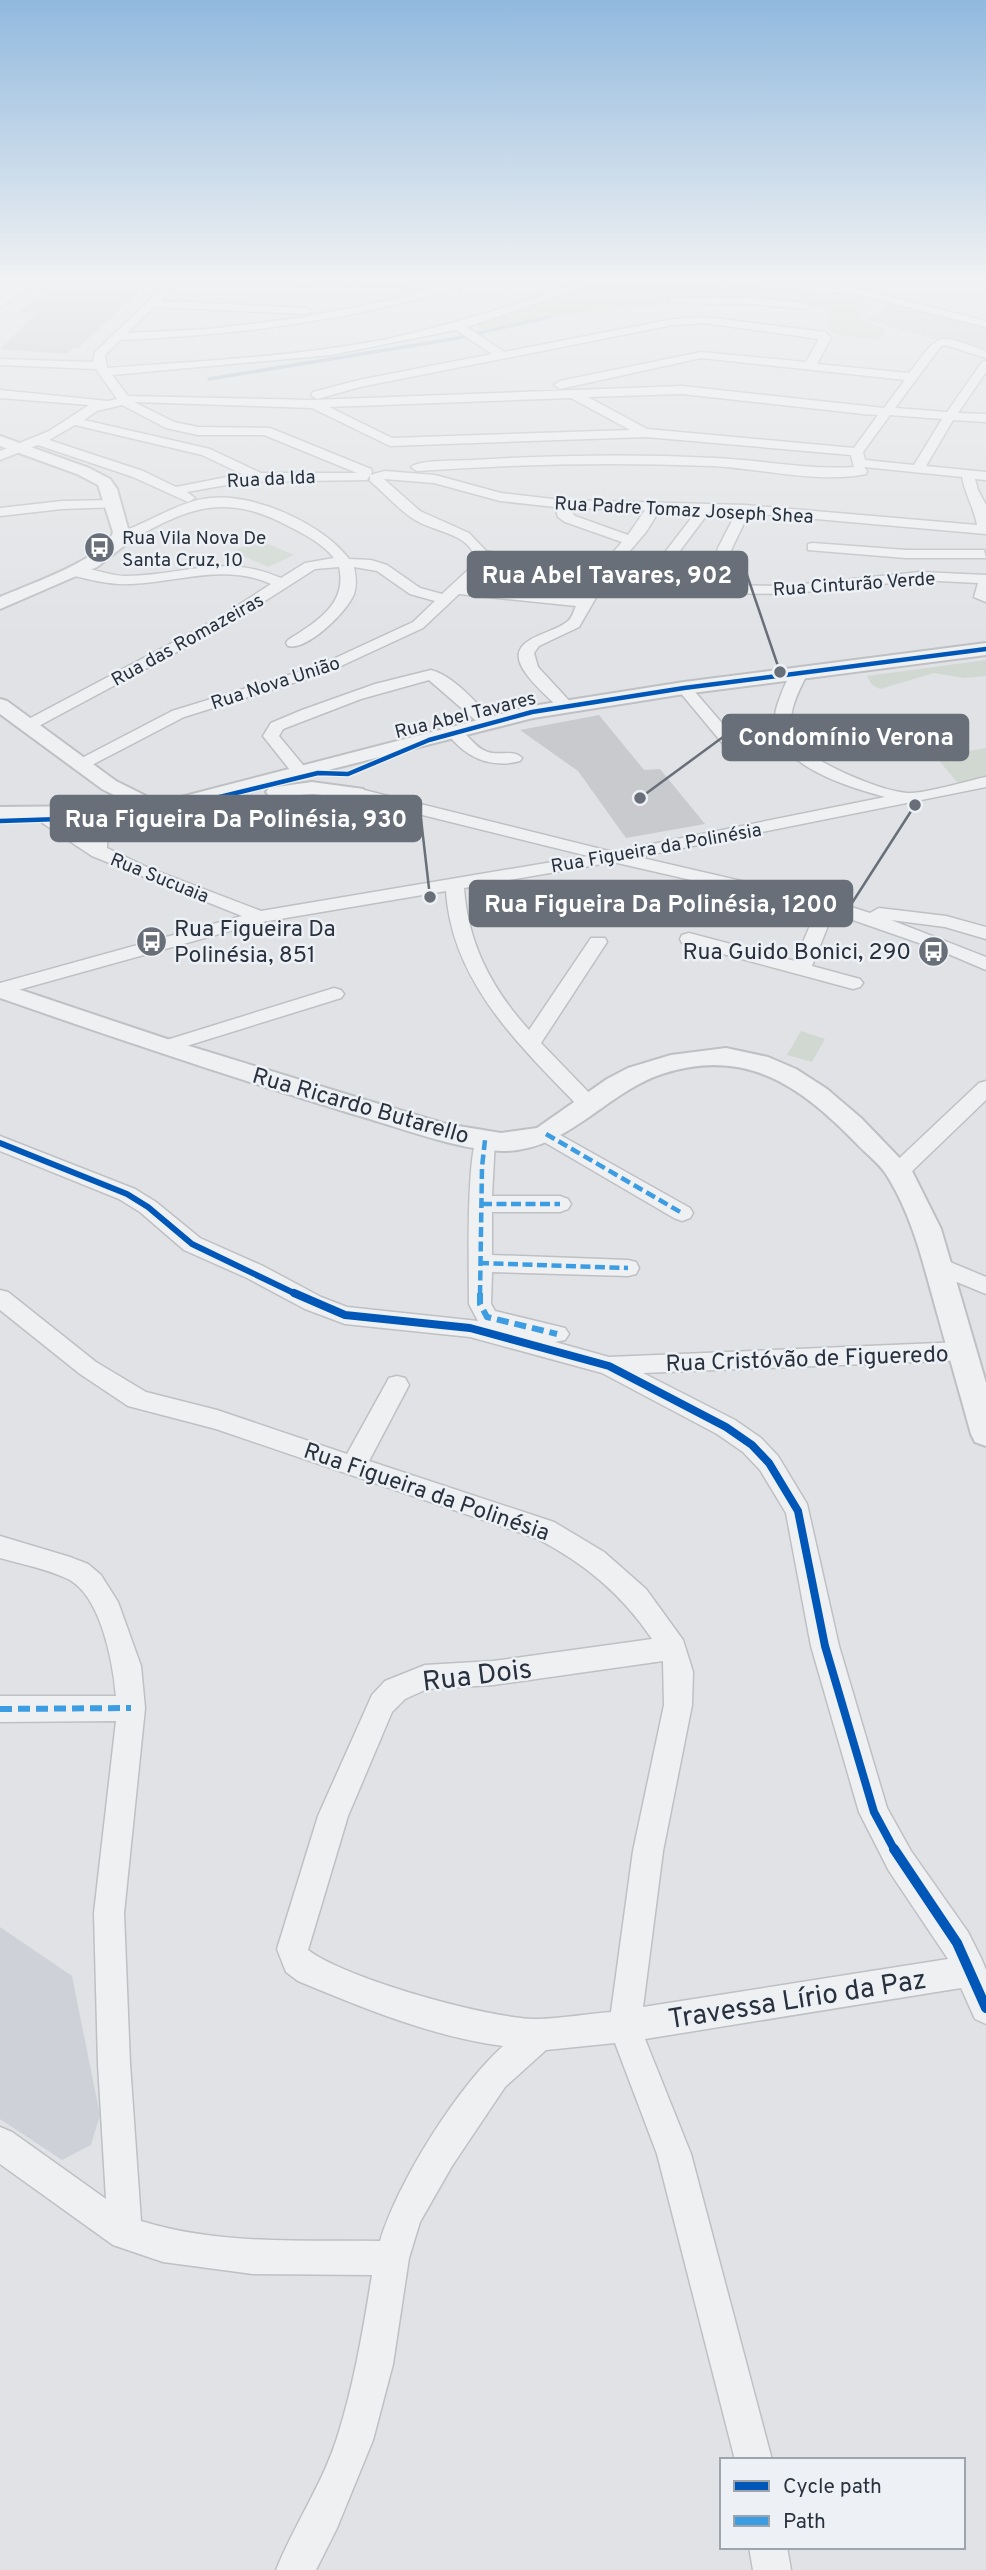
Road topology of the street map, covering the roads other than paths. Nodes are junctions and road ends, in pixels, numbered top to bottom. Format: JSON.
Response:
{"nodes":[{"id":1,"x":45,"y":398,"type":"edge"},
{"id":2,"x":311,"y":398,"type":"edge"},
{"id":3,"x":476,"y":398,"type":"edge"},
{"id":4,"x":580,"y":398,"type":"edge"},
{"id":5,"x":800,"y":398,"type":"edge"},
{"id":6,"x":897,"y":398,"type":"edge"},
{"id":7,"x":963,"y":398,"type":"edge"},
{"id":8,"x":123,"y":399,"type":"junction"},
{"id":9,"x":104,"y":403,"type":"junction"},
{"id":10,"x":293,"y":403,"type":"junction"},
{"id":11,"x":313,"y":404,"type":"junction"},
{"id":12,"x":887,"y":412,"type":"junction"},
{"id":13,"x":951,"y":416,"type":"junction"},
{"id":14,"x":986,"y":418,"type":"edge"},
{"id":15,"x":74,"y":421,"type":"junction"},
{"id":16,"x":646,"y":433,"type":"junction"},
{"id":17,"x":0,"y":441,"type":"edge"},
{"id":18,"x":39,"y":441,"type":"junction"},
{"id":19,"x":390,"y":442,"type":"junction"},
{"id":20,"x":23,"y":448,"type":"junction"},
{"id":21,"x":0,"y":456,"type":"edge"},
{"id":22,"x":858,"y":467,"type":"junction"},
{"id":23,"x":918,"y":469,"type":"junction"},
{"id":24,"x":376,"y":470,"type":"junction"},
{"id":25,"x":980,"y":474,"type":"edge"},
{"id":26,"x":262,"y":479,"type":"junction"},
{"id":27,"x":175,"y":492,"type":"junction"},
{"id":28,"x":205,"y":502,"type":"junction"},
{"id":29,"x":114,"y":503,"type":"junction"},
{"id":30,"x":561,"y":504,"type":"junction"},
{"id":31,"x":654,"y":507,"type":"junction"},
{"id":32,"x":705,"y":507,"type":"junction"},
{"id":33,"x":745,"y":509,"type":"junction"},
{"id":34,"x":0,"y":512,"type":"edge"},
{"id":35,"x":826,"y":516,"type":"junction"},
{"id":36,"x":983,"y":530,"type":"edge"},
{"id":37,"x":629,"y":540,"type":"junction"},
{"id":38,"x":118,"y":541,"type":"junction"},
{"id":39,"x":481,"y":554,"type":"junction"},
{"id":40,"x":985,"y":558,"type":"edge"},
{"id":41,"x":346,"y":562,"type":"junction"},
{"id":42,"x":76,"y":572,"type":"junction"},
{"id":43,"x":600,"y":577,"type":"junction"},
{"id":44,"x":986,"y":579,"type":"edge"},
{"id":45,"x":282,"y":584,"type":"junction"},
{"id":46,"x":655,"y":587,"type":"junction"},
{"id":47,"x":457,"y":589,"type":"junction"},
{"id":48,"x":715,"y":589,"type":"junction"},
{"id":49,"x":986,"y":598,"type":"edge"},
{"id":50,"x":444,"y":600,"type":"junction"},
{"id":51,"x":585,"y":603,"type":"junction"},
{"id":52,"x":0,"y":604,"type":"edge"},
{"id":53,"x":292,"y":643,"type":"dead end"},
{"id":54,"x":986,"y":649,"type":"edge"},
{"id":55,"x":799,"y":674,"type":"junction"},
{"id":56,"x":684,"y":688,"type":"junction"},
{"id":57,"x":0,"y":705,"type":"edge"},
{"id":58,"x":566,"y":706,"type":"junction"},
{"id":59,"x":488,"y":723,"type":"junction"},
{"id":60,"x":29,"y":725,"type":"junction"},
{"id":61,"x":889,"y":727,"type":"dead end"},
{"id":62,"x":455,"y":733,"type":"junction"},
{"id":63,"x":429,"y":740,"type":"junction"},
{"id":64,"x":792,"y":745,"type":"junction"},
{"id":65,"x":734,"y":747,"type":"dead end"},
{"id":66,"x":514,"y":758,"type":"dead end"},
{"id":67,"x":82,"y":764,"type":"junction"},
{"id":68,"x":300,"y":771,"type":"junction"},
{"id":69,"x":986,"y":782,"type":"edge"},
{"id":70,"x":109,"y":785,"type":"junction"},
{"id":71,"x":967,"y":787,"type":"junction"},
{"id":72,"x":356,"y":793,"type":"junction"},
{"id":73,"x":986,"y":795,"type":"edge"},
{"id":74,"x":910,"y":799,"type":"junction"},
{"id":75,"x":163,"y":811,"type":"junction"},
{"id":76,"x":0,"y":813,"type":"edge"},
{"id":77,"x":91,"y":818,"type":"junction"},
{"id":78,"x":46,"y":819,"type":"junction"},
{"id":79,"x":0,"y":826,"type":"edge"},
{"id":80,"x":98,"y":852,"type":"junction"},
{"id":81,"x":613,"y":857,"type":"junction"},
{"id":82,"x":454,"y":882,"type":"junction"},
{"id":83,"x":836,"y":908,"type":"junction"},
{"id":84,"x":261,"y":917,"type":"junction"},
{"id":85,"x":986,"y":933,"type":"edge"},
{"id":86,"x":689,"y":939,"type":"dead end"},
{"id":87,"x":598,"y":942,"type":"dead end"},
{"id":88,"x":986,"y":964,"type":"edge"},
{"id":89,"x":801,"y":969,"type":"junction"},
{"id":90,"x":853,"y":983,"type":"dead end"},
{"id":91,"x":0,"y":990,"type":"edge"},
{"id":92,"x":334,"y":994,"type":"dead end"},
{"id":93,"x":531,"y":1044,"type":"junction"},
{"id":94,"x":164,"y":1047,"type":"junction"},
{"id":95,"x":986,"y":1088,"type":"edge"},
{"id":96,"x":589,"y":1105,"type":"junction"},
{"id":97,"x":546,"y":1134,"type":"junction"},
{"id":98,"x":485,"y":1140,"type":"junction"},
{"id":99,"x":0,"y":1143,"type":"edge"},
{"id":100,"x":899,"y":1171,"type":"junction"},
{"id":101,"x":482,"y":1204,"type":"junction"},
{"id":102,"x":560,"y":1204,"type":"dead end"},
{"id":103,"x":682,"y":1213,"type":"dead end"},
{"id":104,"x":479,"y":1263,"type":"junction"},
{"id":105,"x":938,"y":1265,"type":"junction"},
{"id":106,"x":628,"y":1268,"type":"dead end"},
{"id":107,"x":986,"y":1286,"type":"edge"},
{"id":108,"x":0,"y":1298,"type":"edge"},
{"id":109,"x":557,"y":1334,"type":"dead end"},
{"id":110,"x":962,"y":1351,"type":"junction"},
{"id":111,"x":609,"y":1366,"type":"junction"},
{"id":112,"x":397,"y":1385,"type":"dead end"},
{"id":113,"x":986,"y":1433,"type":"edge"},
{"id":114,"x":354,"y":1465,"type":"junction"},
{"id":115,"x":0,"y":1547,"type":"edge"},
{"id":116,"x":673,"y":1648,"type":"junction"},
{"id":117,"x":131,"y":1708,"type":"junction"},
{"id":118,"x":0,"y":1709,"type":"edge"},
{"id":119,"x":971,"y":1971,"type":"junction"},
{"id":120,"x":986,"y":2008,"type":"edge"},
{"id":121,"x":624,"y":2026,"type":"junction"},
{"id":122,"x":539,"y":2035,"type":"junction"},
{"id":123,"x":0,"y":2144,"type":"edge"},
{"id":124,"x":125,"y":2233,"type":"junction"},
{"id":125,"x":392,"y":2258,"type":"junction"},
{"id":126,"x":753,"y":2458,"type":"edge"},
{"id":127,"x":768,"y":2549,"type":"edge"},
{"id":128,"x":295,"y":2570,"type":"edge"},
{"id":129,"x":772,"y":2570,"type":"edge"}],
"edges":[{"from":1,"to":9,"type":"street"},
{"from":2,"to":10,"type":"street"},
{"from":3,"to":11,"type":"street"},
{"from":4,"to":16,"type":"street"},
{"from":5,"to":12,"type":"street"},
{"from":6,"to":12,"type":"street"},
{"from":7,"to":13,"type":"street"},
{"from":8,"to":9,"type":"street"},
{"from":8,"to":10,"type":"street"},
{"from":8,"to":24,"type":"street","name":"Rua Cinturão Verde"},
{"from":9,"to":15,"type":"street"},
{"from":10,"to":11,"type":"street"},
{"from":11,"to":19,"type":"street"},
{"from":12,"to":13,"type":"street"},
{"from":12,"to":22,"type":"street"},
{"from":13,"to":14,"type":"street"},
{"from":13,"to":23,"type":"street"},
{"from":15,"to":18,"type":"street"},
{"from":15,"to":26,"type":"street"},
{"from":16,"to":19,"type":"street"},
{"from":16,"to":22,"type":"street"},
{"from":17,"to":20,"type":"street"},
{"from":18,"to":20,"type":"street"},
{"from":18,"to":27,"type":"street"},
{"from":19,"to":24,"type":"street"},
{"from":20,"to":21,"type":"street"},
{"from":20,"to":29,"type":"street"},
{"from":22,"to":23,"type":"street"},
{"from":22,"to":24,"type":"street"},
{"from":23,"to":25,"type":"street"},
{"from":24,"to":26,"type":"street","name":"Rua da Ida"},
{"from":24,"to":30,"type":"street","name":"Rua Padre Tomaz Joseph Shea"},
{"from":24,"to":39,"type":"street","name":"Rua Cinturão Verde"},
{"from":25,"to":36,"type":"street"},
{"from":26,"to":27,"type":"street","name":"Rua da Ida"},
{"from":27,"to":28,"type":"street"},
{"from":28,"to":38,"type":"street"},
{"from":28,"to":41,"type":"street"},
{"from":29,"to":34,"type":"street"},
{"from":29,"to":38,"type":"street"},
{"from":30,"to":31,"type":"street","name":"Rua Padre Tomaz Joseph Shea"},
{"from":30,"to":37,"type":"street"},
{"from":31,"to":32,"type":"street","name":"Rua Padre Tomaz Joseph Shea"},
{"from":31,"to":37,"type":"street"},
{"from":32,"to":33,"type":"street","name":"Rua Padre Tomaz Joseph Shea"},
{"from":32,"to":46,"type":"street"},
{"from":33,"to":35,"type":"street","name":"Rua Padre Tomaz Joseph Shea"},
{"from":33,"to":48,"type":"street"},
{"from":35,"to":36,"type":"street","name":"Rua Padre Tomaz Joseph Shea"},
{"from":35,"to":40,"type":"street"},
{"from":36,"to":40,"type":"street"},
{"from":37,"to":43,"type":"street"},
{"from":38,"to":42,"type":"street"},
{"from":39,"to":43,"type":"street","name":"Rua Cinturão Verde"},
{"from":39,"to":47,"type":"street","name":"Rua Nova União"},
{"from":41,"to":45,"type":"street","name":"Rua das Romazeiras"},
{"from":41,"to":50,"type":"street","name":"Rua das Romazeiras"},
{"from":41,"to":53,"type":"street"},
{"from":42,"to":45,"type":"street"},
{"from":42,"to":52,"type":"street"},
{"from":43,"to":46,"type":"street","name":"Rua Cinturão Verde"},
{"from":43,"to":51,"type":"street"},
{"from":44,"to":48,"type":"street","name":"Rua Cinturão Verde"},
{"from":44,"to":49,"type":"street"},
{"from":45,"to":60,"type":"street","name":"Rua das Romazeiras"},
{"from":46,"to":48,"type":"street","name":"Rua Cinturão Verde"},
{"from":47,"to":50,"type":"street","name":"Rua Nova União"},
{"from":47,"to":51,"type":"street"},
{"from":50,"to":67,"type":"street","name":"Rua Nova União"},
{"from":51,"to":58,"type":"street"},
{"from":54,"to":55,"type":"street","name":"Rua Abel Tavares"},
{"from":55,"to":56,"type":"street","name":"Rua Abel Tavares"},
{"from":55,"to":64,"type":"street"},
{"from":56,"to":58,"type":"street","name":"Rua Abel Tavares"},
{"from":56,"to":65,"type":"street"},
{"from":57,"to":60,"type":"street"},
{"from":58,"to":59,"type":"street","name":"Rua Abel Tavares"},
{"from":59,"to":62,"type":"street","name":"Rua Abel Tavares"},
{"from":59,"to":68,"type":"street"},
{"from":60,"to":67,"type":"street"},
{"from":61,"to":64,"type":"street"},
{"from":62,"to":63,"type":"street","name":"Rua Abel Tavares"},
{"from":62,"to":66,"type":"street"},
{"from":63,"to":68,"type":"street","name":"Rua Abel Tavares"},
{"from":63,"to":72,"type":"street"},
{"from":64,"to":74,"type":"street"},
{"from":67,"to":70,"type":"street"},
{"from":68,"to":75,"type":"street","name":"Rua Abel Tavares"},
{"from":69,"to":71,"type":"street","name":"Rua Figueira da Polinésia"},
{"from":70,"to":75,"type":"street"},
{"from":70,"to":77,"type":"street"},
{"from":71,"to":73,"type":"street"},
{"from":71,"to":74,"type":"street","name":"Rua Figueira da Polinésia"},
{"from":72,"to":75,"type":"street","name":"Rua Abel Tavares"},
{"from":72,"to":81,"type":"street"},
{"from":74,"to":81,"type":"street","name":"Rua Figueira da Polinésia"},
{"from":75,"to":77,"type":"street","name":"Rua Abel Tavares"},
{"from":76,"to":78,"type":"street","name":"Rua Abel Tavares"},
{"from":77,"to":78,"type":"street","name":"Rua Abel Tavares"},
{"from":77,"to":80,"type":"street","name":"Rua Sucuaia"},
{"from":78,"to":79,"type":"street","name":"Rua Abel Tavares"},
{"from":78,"to":80,"type":"street","name":"Rua Sucuaia"},
{"from":80,"to":84,"type":"street","name":"Rua Sucuaia"},
{"from":81,"to":82,"type":"street","name":"Rua Figueira da Polinésia"},
{"from":81,"to":83,"type":"street"},
{"from":82,"to":84,"type":"street","name":"Rua Figueira da Polinésia"},
{"from":82,"to":93,"type":"street"},
{"from":83,"to":85,"type":"street"},
{"from":83,"to":88,"type":"street"},
{"from":83,"to":89,"type":"street"},
{"from":84,"to":91,"type":"street","name":"Rua Figueira da Polinésia"},
{"from":86,"to":89,"type":"street"},
{"from":87,"to":93,"type":"street"},
{"from":89,"to":90,"type":"street"},
{"from":91,"to":94,"type":"street","name":"Rua Ricardo Butarello"},
{"from":92,"to":94,"type":"street"},
{"from":93,"to":96,"type":"street"},
{"from":94,"to":98,"type":"street","name":"Rua Ricardo Butarello"},
{"from":95,"to":100,"type":"street"},
{"from":96,"to":97,"type":"street","name":"Rua Ricardo Butarello"},
{"from":96,"to":100,"type":"street","name":"Rua Ricardo Butarello"},
{"from":97,"to":98,"type":"street","name":"Rua Ricardo Butarello"},
{"from":97,"to":103,"type":"street"},
{"from":98,"to":101,"type":"street"},
{"from":99,"to":111,"type":"street"},
{"from":100,"to":105,"type":"street","name":"Rua Ricardo Butarello"},
{"from":101,"to":102,"type":"street"},
{"from":101,"to":104,"type":"street"},
{"from":104,"to":106,"type":"street"},
{"from":104,"to":109,"type":"street"},
{"from":105,"to":107,"type":"street"},
{"from":105,"to":110,"type":"street","name":"Rua Ricardo Butarello"},
{"from":108,"to":114,"type":"street","name":"Rua Figueira da Polinésia"},
{"from":110,"to":111,"type":"street","name":"Rua Cristóvão de Figueredo"},
{"from":110,"to":113,"type":"street","name":"Rua Ricardo Butarello"},
{"from":111,"to":119,"type":"street"},
{"from":112,"to":114,"type":"street"},
{"from":114,"to":116,"type":"street","name":"Rua Figueira da Polinésia"},
{"from":115,"to":117,"type":"street"},
{"from":116,"to":121,"type":"street","name":"Rua Figueira da Polinésia"},
{"from":116,"to":122,"type":"street","name":"Rua Dois"},
{"from":117,"to":118,"type":"street"},
{"from":117,"to":124,"type":"street"},
{"from":119,"to":120,"type":"street"},
{"from":119,"to":121,"type":"street","name":"Travessa Lírio da Paz"},
{"from":121,"to":122,"type":"street","name":"Travessa Lírio da Paz"},
{"from":121,"to":126,"type":"street"},
{"from":122,"to":125,"type":"street"},
{"from":123,"to":124,"type":"street"},
{"from":124,"to":125,"type":"street"},
{"from":125,"to":128,"type":"street"},
{"from":127,"to":129,"type":"street"}]}
